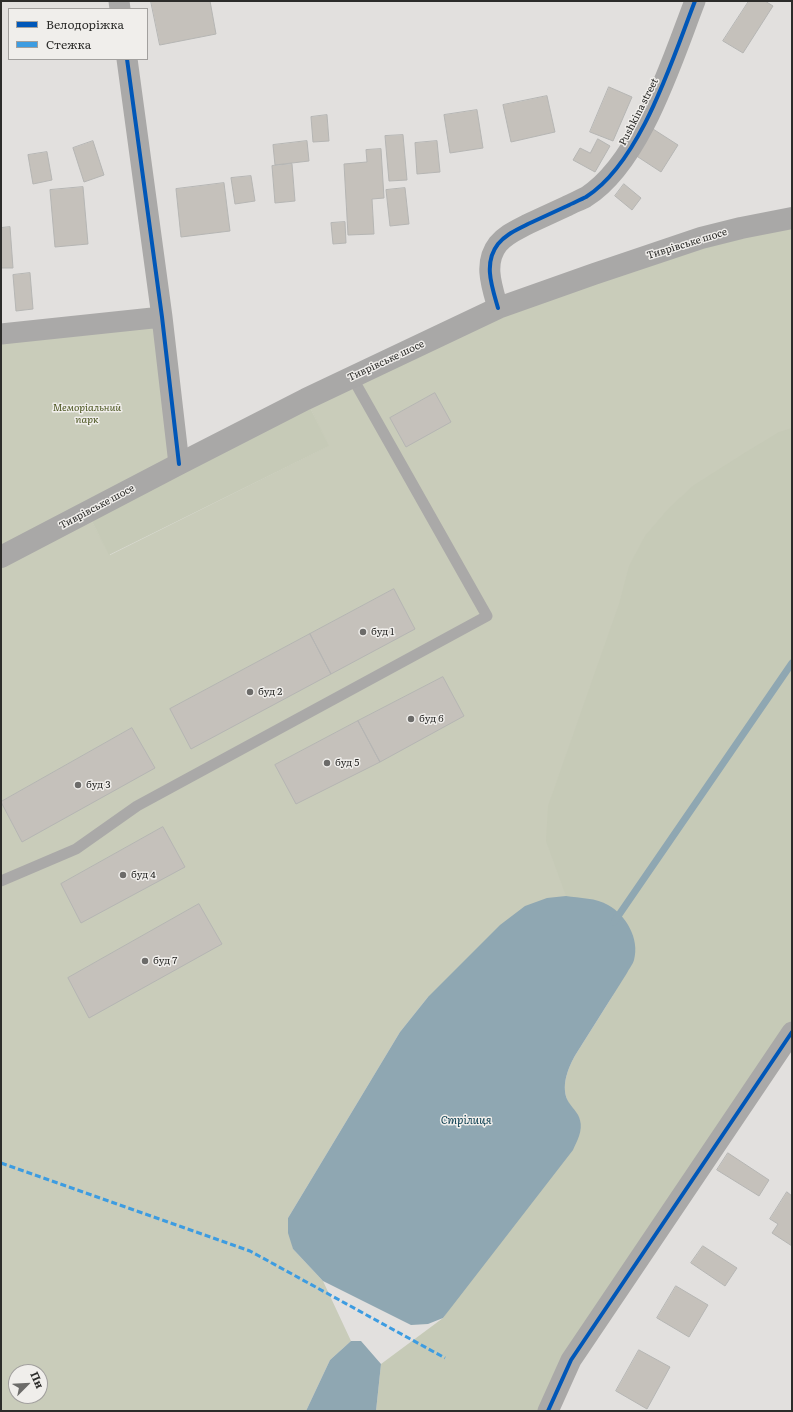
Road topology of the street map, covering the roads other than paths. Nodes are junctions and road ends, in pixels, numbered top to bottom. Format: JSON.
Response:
{"nodes":[{"id":1,"x":696,"y":1,"type":"edge"},
{"id":2,"x":127,"y":60,"type":"edge"},
{"id":3,"x":792,"y":218,"type":"edge"},
{"id":4,"x":498,"y":308,"type":"junction"},
{"id":5,"x":162,"y":317,"type":"junction"},
{"id":6,"x":1,"y":334,"type":"edge"},
{"id":7,"x":352,"y":377,"type":"junction"},
{"id":8,"x":179,"y":464,"type":"junction"},
{"id":9,"x":1,"y":557,"type":"edge"},
{"id":10,"x":1,"y":881,"type":"edge"},
{"id":11,"x":792,"y":1032,"type":"edge"},
{"id":12,"x":548,"y":1411,"type":"edge"}],
"edges":[{"from":1,"to":4,"type":"street","name":"Pushkina street"},
{"from":2,"to":5,"type":"street"},
{"from":3,"to":4,"type":"main road","name":"Тиврівське шосе"},
{"from":4,"to":7,"type":"main road","name":"Тиврівське шосе"},
{"from":5,"to":6,"type":"street"},
{"from":5,"to":8,"type":"street"},
{"from":7,"to":8,"type":"main road","name":"Тиврівське шосе"},
{"from":7,"to":10,"type":"lane"},
{"from":8,"to":9,"type":"main road","name":"Тиврівське шосе"},
{"from":11,"to":12,"type":"street"}]}
